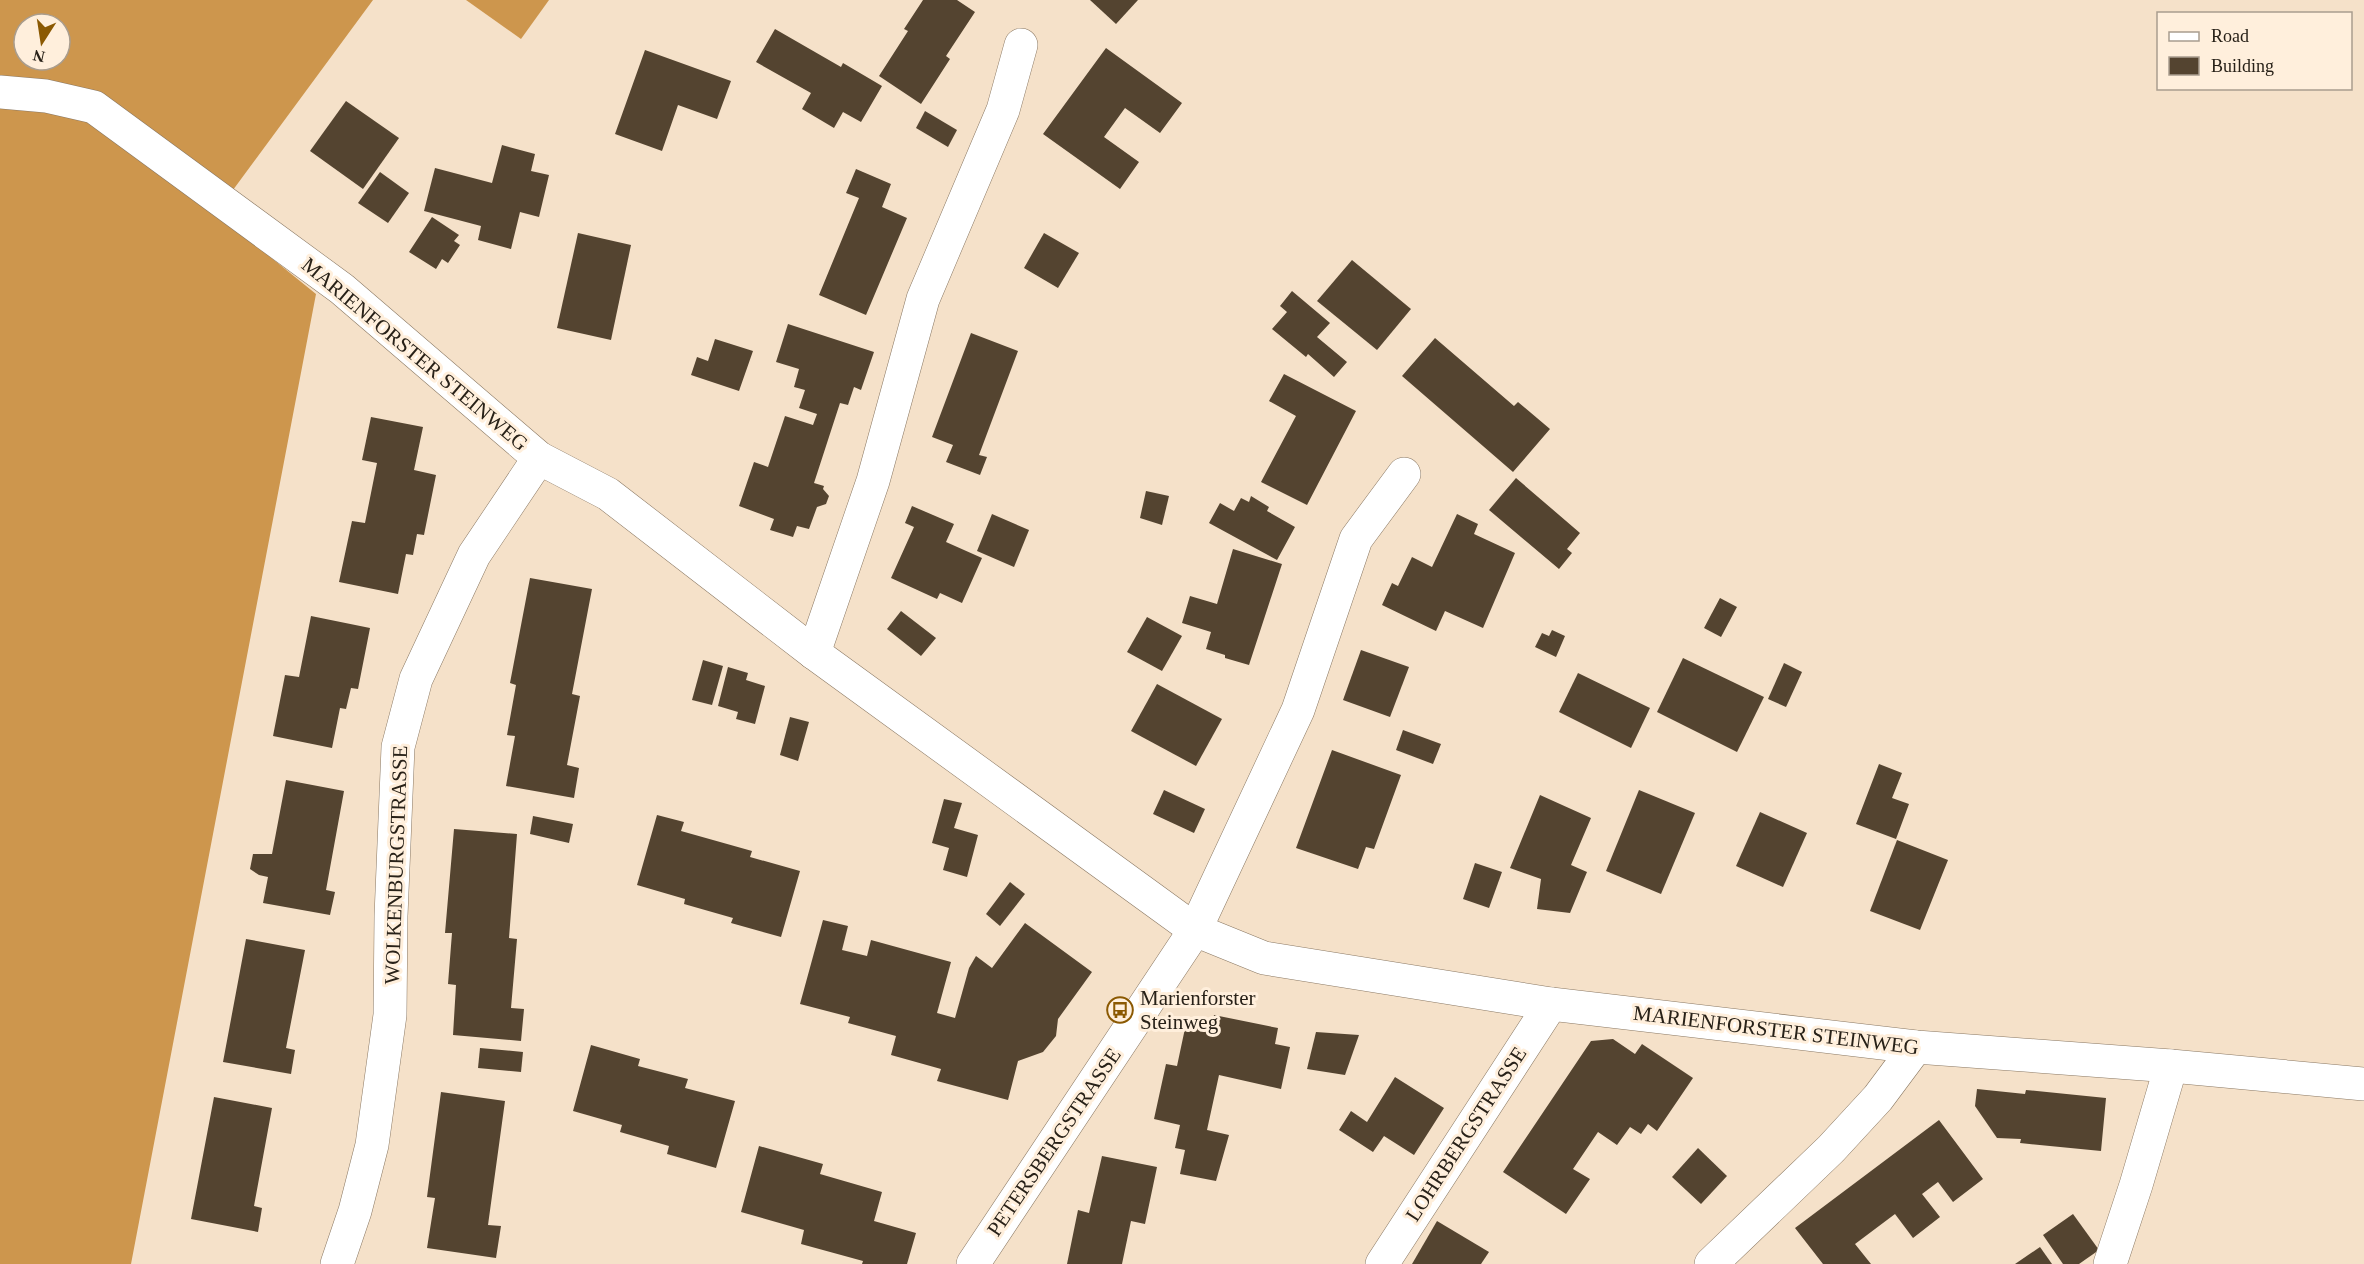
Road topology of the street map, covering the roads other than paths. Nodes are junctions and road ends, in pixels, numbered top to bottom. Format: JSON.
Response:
{"nodes":[{"id":1,"x":1021,"y":45,"type":"dead end"},
{"id":2,"x":0,"y":92,"type":"edge"},
{"id":3,"x":539,"y":458,"type":"junction"},
{"id":4,"x":1404,"y":474,"type":"dead end"},
{"id":5,"x":814,"y":653,"type":"junction"},
{"id":6,"x":1195,"y":930,"type":"junction"},
{"id":7,"x":1551,"y":1004,"type":"junction"},
{"id":8,"x":1916,"y":1047,"type":"junction"},
{"id":9,"x":2171,"y":1066,"type":"junction"},
{"id":10,"x":2364,"y":1084,"type":"edge"},
{"id":11,"x":338,"y":1264,"type":"edge"},
{"id":12,"x":973,"y":1264,"type":"edge"},
{"id":13,"x":1382,"y":1264,"type":"edge"},
{"id":14,"x":1711,"y":1264,"type":"edge"},
{"id":15,"x":2109,"y":1264,"type":"edge"}],
"edges":[{"from":1,"to":5,"type":"street"},
{"from":2,"to":3,"type":"street","name":"MARIENFORSTER STEINWEG"},
{"from":3,"to":5,"type":"street","name":"MARIENFORSTER STEINWEG"},
{"from":3,"to":11,"type":"street","name":"WOLKENBURGSTRASSE"},
{"from":4,"to":6,"type":"street"},
{"from":5,"to":6,"type":"street","name":"MARIENFORSTER STEINWEG"},
{"from":6,"to":7,"type":"street","name":"MARIENFORSTER STEINWEG"},
{"from":6,"to":12,"type":"street","name":"PETERSBERGSTRASSE"},
{"from":7,"to":8,"type":"street","name":"MARIENFORSTER STEINWEG"},
{"from":7,"to":13,"type":"street","name":"LOHRBERGSTRASSE"},
{"from":8,"to":9,"type":"street","name":"MARIENFORSTER STEINWEG"},
{"from":8,"to":14,"type":"street"},
{"from":9,"to":10,"type":"street","name":"MARIENFORSTER STEINWEG"},
{"from":9,"to":15,"type":"street"}]}
